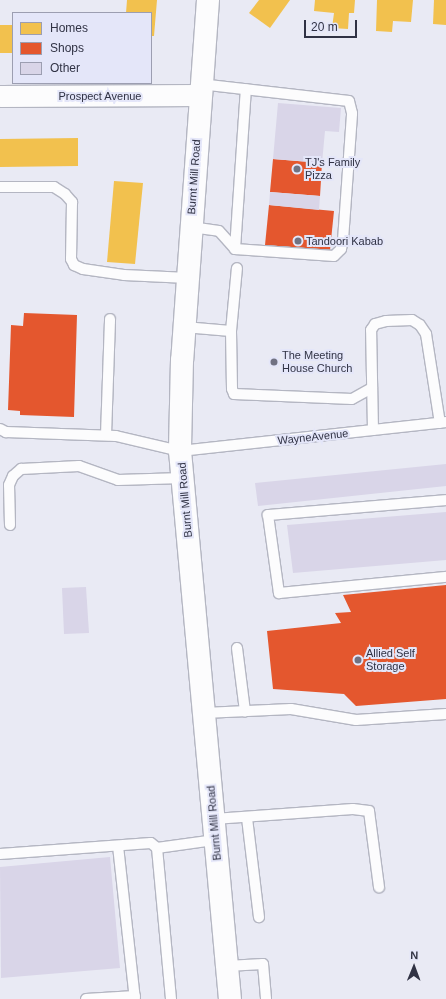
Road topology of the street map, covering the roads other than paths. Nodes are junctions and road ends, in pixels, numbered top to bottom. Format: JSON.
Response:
{"nodes":[{"id":1,"x":208,"y":0,"type":"edge"},
{"id":2,"x":246,"y":89,"type":"junction"},
{"id":3,"x":200,"y":90,"type":"junction"},
{"id":4,"x":0,"y":96,"type":"edge"},
{"id":5,"x":0,"y":187,"type":"edge"},
{"id":6,"x":191,"y":227,"type":"junction"},
{"id":7,"x":235,"y":249,"type":"junction"},
{"id":8,"x":238,"y":268,"type":"dead end"},
{"id":9,"x":188,"y":278,"type":"junction"},
{"id":10,"x":110,"y":320,"type":"dead end"},
{"id":11,"x":184,"y":327,"type":"junction"},
{"id":12,"x":231,"y":331,"type":"junction"},
{"id":13,"x":372,"y":388,"type":"junction"},
{"id":14,"x":443,"y":422,"type":"edge"},
{"id":15,"x":0,"y":429,"type":"edge"},
{"id":16,"x":373,"y":430,"type":"junction"},
{"id":17,"x":106,"y":435,"type":"junction"},
{"id":18,"x":180,"y":451,"type":"junction"},
{"id":19,"x":183,"y":478,"type":"junction"},
{"id":20,"x":446,"y":500,"type":"edge"},
{"id":21,"x":10,"y":526,"type":"dead end"},
{"id":22,"x":446,"y":577,"type":"edge"},
{"id":23,"x":237,"y":648,"type":"dead end"},
{"id":24,"x":244,"y":711,"type":"junction"},
{"id":25,"x":204,"y":713,"type":"junction"},
{"id":26,"x":446,"y":714,"type":"edge"},
{"id":27,"x":247,"y":818,"type":"junction"},
{"id":28,"x":214,"y":819,"type":"junction"},
{"id":29,"x":215,"y":840,"type":"junction"},
{"id":30,"x":118,"y":846,"type":"junction"},
{"id":31,"x":157,"y":848,"type":"junction"},
{"id":32,"x":0,"y":854,"type":"edge"},
{"id":33,"x":379,"y":886,"type":"dead end"},
{"id":34,"x":259,"y":917,"type":"dead end"},
{"id":35,"x":227,"y":966,"type":"junction"},
{"id":36,"x":135,"y":997,"type":"edge"},
{"id":37,"x":86,"y":999,"type":"edge"},
{"id":38,"x":171,"y":999,"type":"edge"},
{"id":39,"x":230,"y":999,"type":"edge"},
{"id":40,"x":266,"y":999,"type":"edge"}],
"edges":[{"from":1,"to":3,"type":"main road","name":"Burnt Mill Road"},
{"from":2,"to":3,"type":"lane"},
{"from":2,"to":7,"type":"lane"},
{"from":2,"to":7,"type":"lane"},
{"from":3,"to":4,"type":"street","name":"Prospect Avenue"},
{"from":3,"to":6,"type":"main road","name":"Burnt Mill Road"},
{"from":5,"to":9,"type":"lane"},
{"from":6,"to":7,"type":"lane"},
{"from":6,"to":9,"type":"main road","name":"Burnt Mill Road"},
{"from":8,"to":12,"type":"lane"},
{"from":9,"to":11,"type":"main road","name":"Burnt Mill Road"},
{"from":10,"to":17,"type":"lane"},
{"from":11,"to":12,"type":"lane"},
{"from":11,"to":18,"type":"main road","name":"Burnt Mill Road"},
{"from":12,"to":13,"type":"lane"},
{"from":13,"to":14,"type":"lane"},
{"from":13,"to":16,"type":"lane"},
{"from":14,"to":16,"type":"lane","name":"WayneAvenue"},
{"from":15,"to":17,"type":"lane","name":"WayneAvenue"},
{"from":16,"to":18,"type":"lane","name":"WayneAvenue"},
{"from":17,"to":18,"type":"lane","name":"WayneAvenue"},
{"from":18,"to":19,"type":"main road","name":"Burnt Mill Road"},
{"from":19,"to":21,"type":"lane"},
{"from":19,"to":25,"type":"main road","name":"Burnt Mill Road"},
{"from":20,"to":22,"type":"lane"},
{"from":23,"to":24,"type":"lane"},
{"from":24,"to":25,"type":"lane"},
{"from":24,"to":26,"type":"lane"},
{"from":25,"to":28,"type":"main road","name":"Burnt Mill Road"},
{"from":27,"to":28,"type":"lane"},
{"from":27,"to":33,"type":"lane"},
{"from":27,"to":34,"type":"lane"},
{"from":28,"to":29,"type":"main road","name":"Burnt Mill Road"},
{"from":29,"to":31,"type":"lane"},
{"from":29,"to":35,"type":"main road","name":"Burnt Mill Road"},
{"from":30,"to":31,"type":"lane"},
{"from":30,"to":32,"type":"lane"},
{"from":30,"to":36,"type":"lane"},
{"from":31,"to":38,"type":"lane"},
{"from":35,"to":39,"type":"main road","name":"Burnt Mill Road"},
{"from":35,"to":40,"type":"lane"},
{"from":36,"to":37,"type":"lane"}]}
